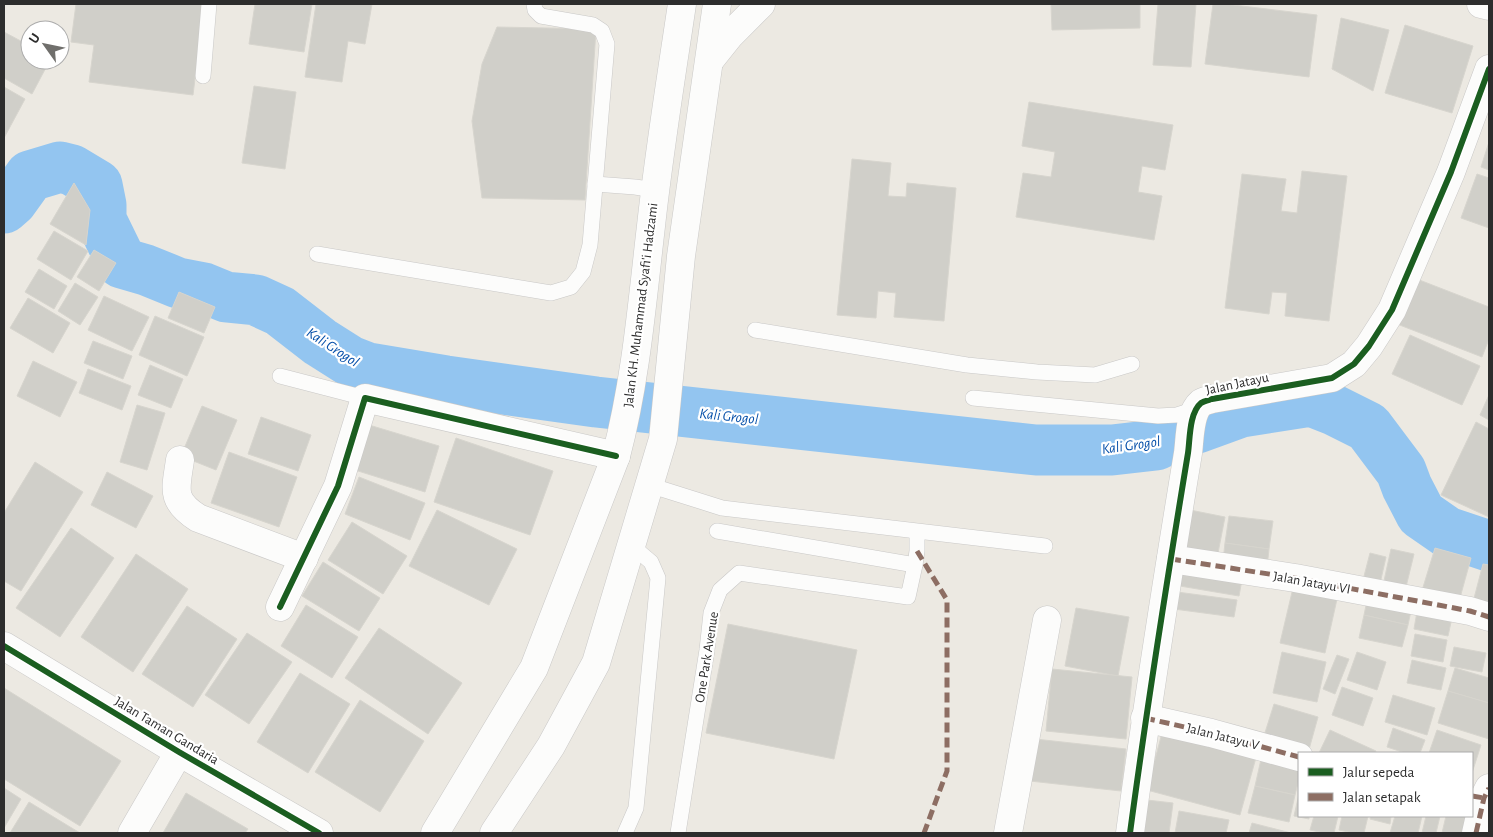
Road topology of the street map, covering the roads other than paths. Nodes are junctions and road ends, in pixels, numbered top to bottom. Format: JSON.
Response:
{"nodes":[{"id":1,"x":209,"y":4,"type":"edge"},
{"id":2,"x":534,"y":4,"type":"edge"},
{"id":3,"x":717,"y":4,"type":"edge"},
{"id":4,"x":761,"y":4,"type":"edge"},
{"id":5,"x":1481,"y":4,"type":"edge"},
{"id":6,"x":1489,"y":6,"type":"edge"},
{"id":7,"x":677,"y":11,"type":"edge"},
{"id":8,"x":710,"y":60,"type":"junction"},
{"id":9,"x":1489,"y":69,"type":"edge"},
{"id":10,"x":203,"y":76,"type":"dead end"},
{"id":11,"x":595,"y":184,"type":"junction"},
{"id":12,"x":655,"y":190,"type":"junction"},
{"id":13,"x":317,"y":254,"type":"dead end"},
{"id":14,"x":755,"y":330,"type":"dead end"},
{"id":15,"x":1132,"y":364,"type":"dead end"},
{"id":16,"x":280,"y":376,"type":"dead end"},
{"id":17,"x":365,"y":398,"type":"junction"},
{"id":18,"x":973,"y":398,"type":"dead end"},
{"id":19,"x":1194,"y":416,"type":"junction"},
{"id":20,"x":616,"y":456,"type":"junction"},
{"id":21,"x":180,"y":460,"type":"dead end"},
{"id":22,"x":649,"y":485,"type":"junction"},
{"id":23,"x":717,"y":530,"type":"dead end"},
{"id":24,"x":917,"y":532,"type":"junction"},
{"id":25,"x":631,"y":545,"type":"junction"},
{"id":26,"x":1045,"y":546,"type":"dead end"},
{"id":27,"x":304,"y":558,"type":"junction"},
{"id":28,"x":1171,"y":559,"type":"junction"},
{"id":29,"x":915,"y":564,"type":"junction"},
{"id":30,"x":280,"y":606,"type":"dead end"},
{"id":31,"x":1489,"y":618,"type":"edge"},
{"id":32,"x":1046,"y":620,"type":"dead end"},
{"id":33,"x":4,"y":646,"type":"edge"},
{"id":34,"x":1145,"y":718,"type":"junction"},
{"id":35,"x":179,"y":752,"type":"junction"},
{"id":36,"x":1298,"y":758,"type":"edge"},
{"id":37,"x":1482,"y":794,"type":"edge"},
{"id":38,"x":132,"y":833,"type":"edge"},
{"id":39,"x":319,"y":833,"type":"edge"},
{"id":40,"x":435,"y":833,"type":"edge"},
{"id":41,"x":494,"y":833,"type":"edge"},
{"id":42,"x":625,"y":833,"type":"edge"},
{"id":43,"x":678,"y":833,"type":"edge"},
{"id":44,"x":1008,"y":833,"type":"edge"},
{"id":45,"x":1130,"y":833,"type":"edge"},
{"id":46,"x":1476,"y":833,"type":"edge"}],
"edges":[{"from":1,"to":10,"type":"lane"},
{"from":2,"to":11,"type":"lane"},
{"from":3,"to":8,"type":"street"},
{"from":4,"to":8,"type":"street"},
{"from":5,"to":6,"type":"street"},
{"from":7,"to":12,"type":"street","name":"Jalan KH. Muhammad Syafi'i Hadzami"},
{"from":8,"to":22,"type":"street"},
{"from":9,"to":19,"type":"street","name":"Jalan Jatayu"},
{"from":11,"to":12,"type":"lane"},
{"from":11,"to":13,"type":"lane"},
{"from":12,"to":20,"type":"street","name":"Jalan KH. Muhammad Syafi'i Hadzami"},
{"from":14,"to":15,"type":"lane"},
{"from":16,"to":17,"type":"lane"},
{"from":17,"to":20,"type":"street"},
{"from":17,"to":27,"type":"street"},
{"from":18,"to":19,"type":"lane"},
{"from":19,"to":28,"type":"street"},
{"from":20,"to":40,"type":"street","name":"Jalan KH. Muhammad Syafi'i Hadzami"},
{"from":21,"to":27,"type":"street"},
{"from":22,"to":24,"type":"lane"},
{"from":22,"to":25,"type":"street"},
{"from":23,"to":29,"type":"lane"},
{"from":24,"to":26,"type":"lane"},
{"from":24,"to":29,"type":"lane","name":"One Park Avenue"},
{"from":25,"to":41,"type":"street"},
{"from":25,"to":42,"type":"lane"},
{"from":27,"to":30,"type":"street"},
{"from":28,"to":31,"type":"street","name":"Jalan Jatayu VI"},
{"from":28,"to":34,"type":"street"},
{"from":29,"to":43,"type":"lane","name":"One Park Avenue"},
{"from":32,"to":44,"type":"street"},
{"from":33,"to":35,"type":"street","name":"Jalan Taman Gandaria"},
{"from":34,"to":36,"type":"street","name":"Jalan Jatayu V"},
{"from":34,"to":45,"type":"street"},
{"from":35,"to":38,"type":"street"},
{"from":35,"to":39,"type":"street","name":"Jalan Taman Gandaria"},
{"from":37,"to":46,"type":"street"}]}
